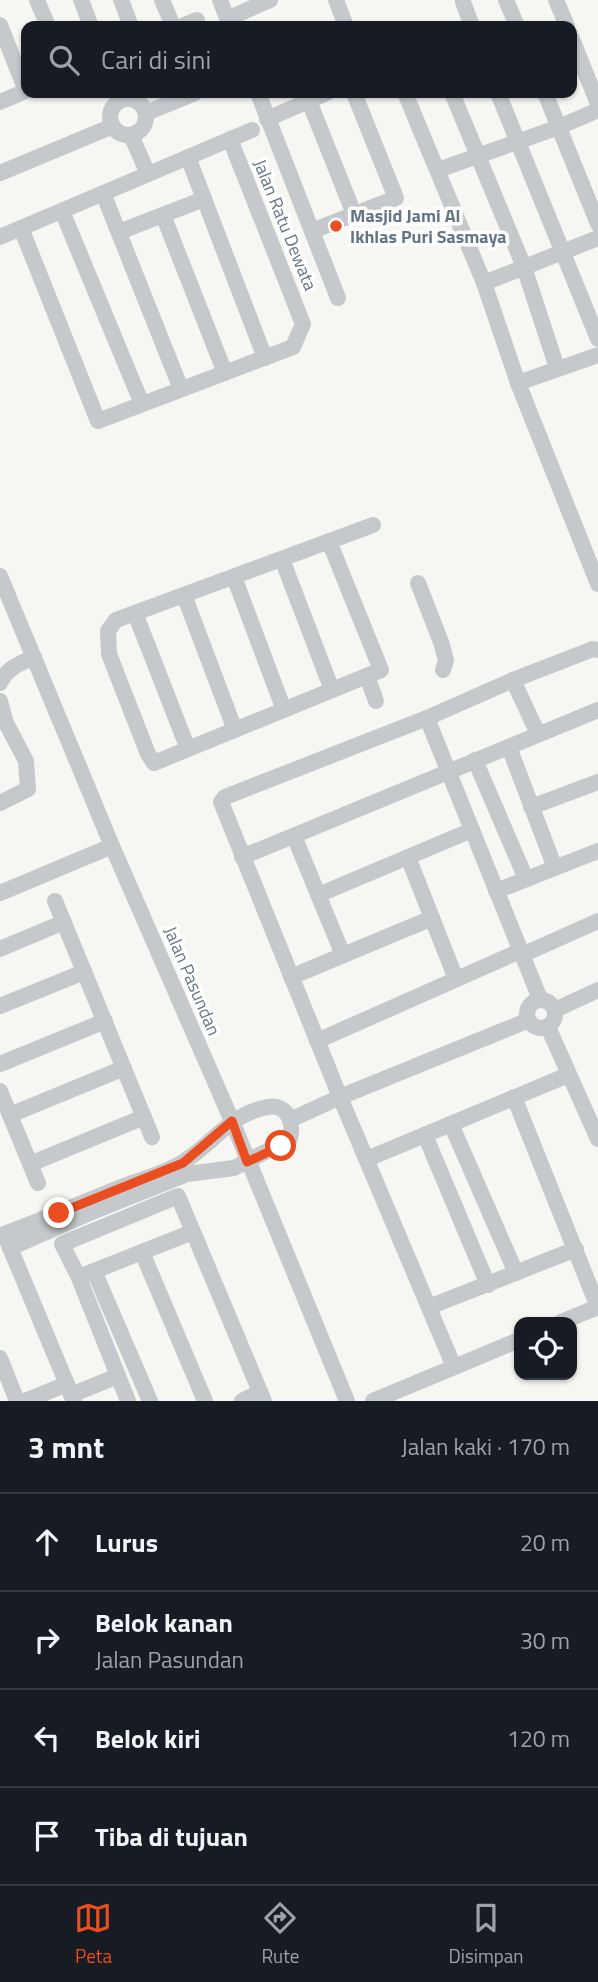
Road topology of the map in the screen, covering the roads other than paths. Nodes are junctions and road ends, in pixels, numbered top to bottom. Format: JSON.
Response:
{"nodes":[{"id":1,"x":37,"y":0,"type":"edge"},
{"id":2,"x":80,"y":0,"type":"edge"},
{"id":3,"x":121,"y":0,"type":"edge"},
{"id":4,"x":162,"y":0,"type":"edge"},
{"id":5,"x":220,"y":0,"type":"edge"},
{"id":6,"x":270,"y":0,"type":"edge"},
{"id":7,"x":336,"y":0,"type":"edge"},
{"id":8,"x":506,"y":0,"type":"edge"},
{"id":9,"x":556,"y":0,"type":"edge"},
{"id":10,"x":463,"y":2,"type":"edge"},
{"id":11,"x":46,"y":21,"type":"edge"},
{"id":12,"x":89,"y":21,"type":"edge"},
{"id":13,"x":129,"y":21,"type":"edge"},
{"id":14,"x":171,"y":21,"type":"edge"},
{"id":15,"x":228,"y":21,"type":"edge"},
{"id":16,"x":233,"y":21,"type":"edge"},
{"id":17,"x":342,"y":21,"type":"edge"},
{"id":18,"x":470,"y":21,"type":"edge"},
{"id":19,"x":515,"y":21,"type":"edge"},
{"id":20,"x":565,"y":21,"type":"edge"},
{"id":21,"x":0,"y":25,"type":"edge"},
{"id":22,"x":577,"y":52,"type":"edge"},
{"id":23,"x":21,"y":78,"type":"edge"},
{"id":24,"x":21,"y":93,"type":"edge"},
{"id":25,"x":118,"y":98,"type":"edge"},
{"id":26,"x":126,"y":98,"type":"edge"},
{"id":27,"x":168,"y":98,"type":"edge"},
{"id":28,"x":180,"y":98,"type":"edge"},
{"id":29,"x":260,"y":98,"type":"edge"},
{"id":30,"x":314,"y":98,"type":"edge"},
{"id":31,"x":356,"y":98,"type":"edge"},
{"id":32,"x":407,"y":98,"type":"edge"},
{"id":33,"x":454,"y":98,"type":"edge"},
{"id":34,"x":500,"y":98,"type":"edge"},
{"id":35,"x":547,"y":98,"type":"edge"},
{"id":36,"x":309,"y":100,"type":"junction"},
{"id":37,"x":0,"y":102,"type":"edge"},
{"id":38,"x":598,"y":104,"type":"edge"},
{"id":39,"x":144,"y":110,"type":"junction"},
{"id":40,"x":598,"y":110,"type":"edge"},
{"id":41,"x":267,"y":119,"type":"junction"},
{"id":42,"x":112,"y":125,"type":"junction"},
{"id":43,"x":559,"y":127,"type":"junction"},
{"id":44,"x":252,"y":130,"type":"dead end"},
{"id":45,"x":131,"y":135,"type":"junction"},
{"id":46,"x":230,"y":139,"type":"junction"},
{"id":47,"x":517,"y":141,"type":"junction"},
{"id":48,"x":479,"y":155,"type":"junction"},
{"id":49,"x":188,"y":157,"type":"junction"},
{"id":50,"x":438,"y":170,"type":"junction"},
{"id":51,"x":0,"y":171,"type":"edge"},
{"id":52,"x":148,"y":174,"type":"junction"},
{"id":53,"x":103,"y":193,"type":"junction"},
{"id":54,"x":204,"y":199,"type":"junction"},
{"id":55,"x":62,"y":211,"type":"junction"},
{"id":56,"x":354,"y":214,"type":"junction"},
{"id":57,"x":163,"y":215,"type":"junction"},
{"id":58,"x":598,"y":224,"type":"edge"},
{"id":59,"x":21,"y":228,"type":"junction"},
{"id":60,"x":312,"y":231,"type":"junction"},
{"id":61,"x":119,"y":232,"type":"junction"},
{"id":62,"x":0,"y":237,"type":"edge"},
{"id":63,"x":598,"y":238,"type":"edge"},
{"id":64,"x":563,"y":251,"type":"junction"},
{"id":65,"x":524,"y":267,"type":"junction"},
{"id":66,"x":484,"y":283,"type":"junction"},
{"id":67,"x":338,"y":298,"type":"dead end"},
{"id":68,"x":598,"y":339,"type":"edge"},
{"id":69,"x":598,"y":355,"type":"edge"},
{"id":70,"x":265,"y":358,"type":"junction"},
{"id":71,"x":557,"y":368,"type":"junction"},
{"id":72,"x":225,"y":373,"type":"junction"},
{"id":73,"x":518,"y":383,"type":"junction"},
{"id":74,"x":181,"y":389,"type":"junction"},
{"id":75,"x":142,"y":404,"type":"junction"},
{"id":76,"x":373,"y":525,"type":"dead end"},
{"id":77,"x":329,"y":541,"type":"junction"},
{"id":78,"x":282,"y":559,"type":"junction"},
{"id":79,"x":0,"y":576,"type":"edge"},
{"id":80,"x":234,"y":577,"type":"junction"},
{"id":81,"x":418,"y":583,"type":"dead end"},
{"id":82,"x":598,"y":584,"type":"edge"},
{"id":83,"x":184,"y":595,"type":"junction"},
{"id":84,"x":135,"y":614,"type":"junction"},
{"id":85,"x":598,"y":650,"type":"edge"},
{"id":86,"x":34,"y":657,"type":"junction"},
{"id":87,"x":443,"y":670,"type":"dead end"},
{"id":88,"x":367,"y":676,"type":"junction"},
{"id":89,"x":513,"y":680,"type":"junction"},
{"id":90,"x":0,"y":683,"type":"edge"},
{"id":91,"x":332,"y":690,"type":"junction"},
{"id":92,"x":0,"y":701,"type":"edge"},
{"id":93,"x":376,"y":701,"type":"dead end"},
{"id":94,"x":284,"y":710,"type":"junction"},
{"id":95,"x":598,"y":710,"type":"edge"},
{"id":96,"x":427,"y":718,"type":"junction"},
{"id":97,"x":235,"y":730,"type":"junction"},
{"id":98,"x":538,"y":734,"type":"junction"},
{"id":99,"x":509,"y":747,"type":"junction"},
{"id":100,"x":188,"y":749,"type":"junction"},
{"id":101,"x":475,"y":760,"type":"junction"},
{"id":102,"x":448,"y":771,"type":"junction"},
{"id":103,"x":596,"y":787,"type":"edge"},
{"id":104,"x":0,"y":803,"type":"edge"},
{"id":105,"x":531,"y":807,"type":"junction"},
{"id":106,"x":472,"y":830,"type":"junction"},
{"id":107,"x":294,"y":836,"type":"junction"},
{"id":108,"x":112,"y":846,"type":"junction"},
{"id":109,"x":598,"y":851,"type":"edge"},
{"id":110,"x":408,"y":857,"type":"junction"},
{"id":111,"x":242,"y":858,"type":"junction"},
{"id":112,"x":555,"y":868,"type":"junction"},
{"id":113,"x":526,"y":880,"type":"junction"},
{"id":114,"x":496,"y":891,"type":"junction"},
{"id":115,"x":0,"y":893,"type":"edge"},
{"id":116,"x":318,"y":895,"type":"junction"},
{"id":117,"x":55,"y":901,"type":"dead end"},
{"id":118,"x":432,"y":918,"type":"junction"},
{"id":119,"x":598,"y":921,"type":"edge"},
{"id":120,"x":64,"y":922,"type":"junction"},
{"id":121,"x":0,"y":949,"type":"edge"},
{"id":122,"x":521,"y":953,"type":"junction"},
{"id":123,"x":343,"y":955,"type":"junction"},
{"id":124,"x":84,"y":972,"type":"junction"},
{"id":125,"x":291,"y":977,"type":"junction"},
{"id":126,"x":456,"y":979,"type":"junction"},
{"id":127,"x":598,"y":990,"type":"edge"},
{"id":128,"x":540,"y":999,"type":"junction"},
{"id":129,"x":0,"y":1006,"type":"edge"},
{"id":130,"x":555,"y":1010,"type":"junction"},
{"id":131,"x":528,"y":1020,"type":"junction"},
{"id":132,"x":105,"y":1021,"type":"junction"},
{"id":133,"x":548,"y":1027,"type":"junction"},
{"id":134,"x":317,"y":1041,"type":"junction"},
{"id":135,"x":0,"y":1064,"type":"edge"},
{"id":136,"x":124,"y":1068,"type":"junction"},
{"id":137,"x":568,"y":1075,"type":"junction"},
{"id":138,"x":0,"y":1091,"type":"edge"},
{"id":139,"x":340,"y":1097,"type":"junction"},
{"id":140,"x":514,"y":1097,"type":"junction"},
{"id":141,"x":10,"y":1115,"type":"junction"},
{"id":142,"x":144,"y":1117,"type":"junction"},
{"id":143,"x":593,"y":1118,"type":"edge"},
{"id":144,"x":290,"y":1120,"type":"junction"},
{"id":145,"x":232,"y":1121,"type":"junction"},
{"id":146,"x":451,"y":1124,"type":"junction"},
{"id":147,"x":425,"y":1135,"type":"junction"},
{"id":148,"x":152,"y":1137,"type":"dead end"},
{"id":149,"x":598,"y":1139,"type":"edge"},
{"id":150,"x":368,"y":1159,"type":"junction"},
{"id":151,"x":247,"y":1162,"type":"junction"},
{"id":152,"x":30,"y":1164,"type":"junction"},
{"id":153,"x":38,"y":1183,"type":"dead end"},
{"id":154,"x":194,"y":1234,"type":"junction"},
{"id":155,"x":5,"y":1235,"type":"edge"},
{"id":156,"x":576,"y":1249,"type":"junction"},
{"id":157,"x":142,"y":1252,"type":"junction"},
{"id":158,"x":516,"y":1273,"type":"junction"},
{"id":159,"x":87,"y":1275,"type":"junction"},
{"id":160,"x":488,"y":1285,"type":"junction"},
{"id":161,"x":429,"y":1307,"type":"junction"},
{"id":162,"x":598,"y":1307,"type":"edge"},
{"id":163,"x":573,"y":1317,"type":"edge"},
{"id":164,"x":514,"y":1342,"type":"edge"},
{"id":165,"x":0,"y":1359,"type":"edge"},
{"id":166,"x":454,"y":1367,"type":"junction"},
{"id":167,"x":118,"y":1376,"type":"junction"},
{"id":168,"x":5,"y":1387,"type":"edge"},
{"id":169,"x":70,"y":1393,"type":"edge"},
{"id":170,"x":262,"y":1396,"type":"edge"},
{"id":171,"x":17,"y":1401,"type":"edge"},
{"id":172,"x":25,"y":1401,"type":"edge"},
{"id":173,"x":128,"y":1401,"type":"edge"},
{"id":174,"x":150,"y":1401,"type":"edge"},
{"id":175,"x":205,"y":1401,"type":"edge"},
{"id":176,"x":242,"y":1401,"type":"edge"},
{"id":177,"x":347,"y":1401,"type":"edge"},
{"id":178,"x":373,"y":1401,"type":"edge"}],
"edges":[{"from":1,"to":11,"type":"street"},
{"from":2,"to":12,"type":"street"},
{"from":3,"to":13,"type":"street"},
{"from":4,"to":14,"type":"street"},
{"from":5,"to":15,"type":"street"},
{"from":6,"to":16,"type":"street"},
{"from":7,"to":17,"type":"street"},
{"from":8,"to":19,"type":"street"},
{"from":9,"to":20,"type":"street"},
{"from":10,"to":18,"type":"street"},
{"from":21,"to":23,"type":"street"},
{"from":22,"to":38,"type":"street"},
{"from":24,"to":37,"type":"street"},
{"from":25,"to":42,"type":"street"},
{"from":26,"to":39,"type":"street"},
{"from":27,"to":39,"type":"street"},
{"from":28,"to":39,"type":"street"},
{"from":29,"to":41,"type":"street"},
{"from":30,"to":36,"type":"street"},
{"from":31,"to":56,"type":"street"},
{"from":32,"to":50,"type":"street"},
{"from":33,"to":48,"type":"street"},
{"from":34,"to":47,"type":"street"},
{"from":35,"to":43,"type":"street"},
{"from":36,"to":41,"type":"street"},
{"from":36,"to":56,"type":"street"},
{"from":39,"to":45,"type":"street"},
{"from":40,"to":43,"type":"street"},
{"from":41,"to":60,"type":"street"},
{"from":42,"to":45,"type":"street"},
{"from":42,"to":51,"type":"street"},
{"from":43,"to":47,"type":"street"},
{"from":43,"to":58,"type":"street"},
{"from":44,"to":46,"type":"street"},
{"from":45,"to":52,"type":"street"},
{"from":46,"to":49,"type":"street"},
{"from":46,"to":70,"type":"street","name":"Jalan Ratu Dewata"},
{"from":47,"to":48,"type":"street"},
{"from":47,"to":64,"type":"street"},
{"from":48,"to":50,"type":"street"},
{"from":48,"to":65,"type":"street"},
{"from":49,"to":52,"type":"street"},
{"from":49,"to":54,"type":"street"},
{"from":50,"to":66,"type":"street"},
{"from":52,"to":53,"type":"street"},
{"from":53,"to":55,"type":"street"},
{"from":53,"to":61,"type":"street"},
{"from":54,"to":57,"type":"street"},
{"from":54,"to":70,"type":"street"},
{"from":55,"to":59,"type":"street"},
{"from":55,"to":75,"type":"street"},
{"from":56,"to":60,"type":"street"},
{"from":57,"to":61,"type":"street"},
{"from":57,"to":72,"type":"street"},
{"from":59,"to":62,"type":"street"},
{"from":59,"to":75,"type":"street"},
{"from":60,"to":67,"type":"street"},
{"from":61,"to":74,"type":"street"},
{"from":63,"to":64,"type":"street"},
{"from":64,"to":65,"type":"street"},
{"from":64,"to":68,"type":"street"},
{"from":65,"to":66,"type":"street"},
{"from":65,"to":71,"type":"street"},
{"from":66,"to":73,"type":"street"},
{"from":69,"to":71,"type":"street"},
{"from":70,"to":72,"type":"street"},
{"from":71,"to":73,"type":"street"},
{"from":72,"to":74,"type":"street"},
{"from":73,"to":82,"type":"street"},
{"from":74,"to":75,"type":"street"},
{"from":76,"to":77,"type":"street"},
{"from":77,"to":78,"type":"street"},
{"from":77,"to":88,"type":"street"},
{"from":78,"to":80,"type":"street"},
{"from":78,"to":91,"type":"street"},
{"from":79,"to":86,"type":"street","name":"Jalan Pasundan"},
{"from":80,"to":83,"type":"street"},
{"from":80,"to":94,"type":"street"},
{"from":81,"to":87,"type":"street"},
{"from":83,"to":84,"type":"street"},
{"from":83,"to":97,"type":"street"},
{"from":84,"to":100,"type":"street"},
{"from":84,"to":100,"type":"street"},
{"from":85,"to":89,"type":"street"},
{"from":86,"to":90,"type":"street"},
{"from":86,"to":108,"type":"street","name":"Jalan Pasundan"},
{"from":88,"to":91,"type":"street"},
{"from":88,"to":93,"type":"street"},
{"from":89,"to":96,"type":"street"},
{"from":89,"to":98,"type":"street"},
{"from":91,"to":94,"type":"street"},
{"from":92,"to":104,"type":"street"},
{"from":94,"to":97,"type":"street"},
{"from":95,"to":98,"type":"street"},
{"from":96,"to":102,"type":"street"},
{"from":96,"to":111,"type":"street"},
{"from":97,"to":100,"type":"street"},
{"from":98,"to":99,"type":"street"},
{"from":99,"to":101,"type":"street"},
{"from":99,"to":105,"type":"street"},
{"from":101,"to":102,"type":"street"},
{"from":101,"to":113,"type":"street"},
{"from":102,"to":106,"type":"street"},
{"from":102,"to":107,"type":"street"},
{"from":103,"to":105,"type":"street"},
{"from":105,"to":112,"type":"street"},
{"from":106,"to":110,"type":"street"},
{"from":106,"to":114,"type":"street"},
{"from":107,"to":111,"type":"street"},
{"from":107,"to":116,"type":"street"},
{"from":108,"to":115,"type":"street"},
{"from":108,"to":145,"type":"street","name":"Jalan Pasundan"},
{"from":109,"to":112,"type":"street"},
{"from":110,"to":116,"type":"street"},
{"from":110,"to":118,"type":"street"},
{"from":111,"to":125,"type":"street"},
{"from":112,"to":113,"type":"street"},
{"from":113,"to":114,"type":"street"},
{"from":114,"to":122,"type":"street"},
{"from":116,"to":123,"type":"street"},
{"from":117,"to":120,"type":"street"},
{"from":118,"to":123,"type":"street"},
{"from":118,"to":126,"type":"street"},
{"from":119,"to":122,"type":"street"},
{"from":120,"to":121,"type":"street"},
{"from":120,"to":124,"type":"street"},
{"from":122,"to":126,"type":"street"},
{"from":122,"to":128,"type":"street"},
{"from":123,"to":125,"type":"street"},
{"from":124,"to":129,"type":"street"},
{"from":124,"to":132,"type":"street"},
{"from":125,"to":134,"type":"street"},
{"from":126,"to":134,"type":"street"},
{"from":127,"to":130,"type":"street"},
{"from":128,"to":130,"type":"street"},
{"from":128,"to":131,"type":"street"},
{"from":130,"to":133,"type":"street"},
{"from":131,"to":133,"type":"street"},
{"from":131,"to":139,"type":"street"},
{"from":132,"to":135,"type":"street"},
{"from":132,"to":136,"type":"street"},
{"from":133,"to":137,"type":"street"},
{"from":134,"to":139,"type":"street"},
{"from":136,"to":141,"type":"street"},
{"from":136,"to":142,"type":"street"},
{"from":137,"to":140,"type":"street"},
{"from":137,"to":143,"type":"street"},
{"from":138,"to":141,"type":"street"},
{"from":139,"to":144,"type":"street"},
{"from":139,"to":150,"type":"street"},
{"from":140,"to":146,"type":"street"},
{"from":140,"to":156,"type":"street"},
{"from":141,"to":152,"type":"street"},
{"from":142,"to":148,"type":"street"},
{"from":142,"to":152,"type":"street"},
{"from":143,"to":149,"type":"street"},
{"from":144,"to":145,"type":"street"},
{"from":144,"to":151,"type":"street"},
{"from":145,"to":151,"type":"street","name":"Jalan Pasundan"},
{"from":145,"to":155,"type":"street"},
{"from":146,"to":147,"type":"street"},
{"from":146,"to":158,"type":"street"},
{"from":147,"to":150,"type":"street"},
{"from":147,"to":160,"type":"street"},
{"from":150,"to":161,"type":"street"},
{"from":151,"to":155,"type":"street"},
{"from":151,"to":177,"type":"street","name":"Jalan Pasundan"},
{"from":152,"to":153,"type":"street"},
{"from":154,"to":157,"type":"street"},
{"from":154,"to":159,"type":"street"},
{"from":154,"to":170,"type":"street"},
{"from":155,"to":169,"type":"street"},
{"from":156,"to":158,"type":"street"},
{"from":156,"to":162,"type":"street"},
{"from":157,"to":159,"type":"street"},
{"from":157,"to":175,"type":"street"},
{"from":158,"to":160,"type":"street"},
{"from":159,"to":167,"type":"street"},
{"from":159,"to":174,"type":"street"},
{"from":160,"to":161,"type":"street"},
{"from":161,"to":166,"type":"street"},
{"from":162,"to":163,"type":"street"},
{"from":164,"to":166,"type":"street"},
{"from":165,"to":168,"type":"street"},
{"from":166,"to":178,"type":"street"},
{"from":167,"to":169,"type":"street"},
{"from":167,"to":173,"type":"street"},
{"from":168,"to":171,"type":"street"},
{"from":169,"to":172,"type":"street"},
{"from":170,"to":176,"type":"street"}]}
